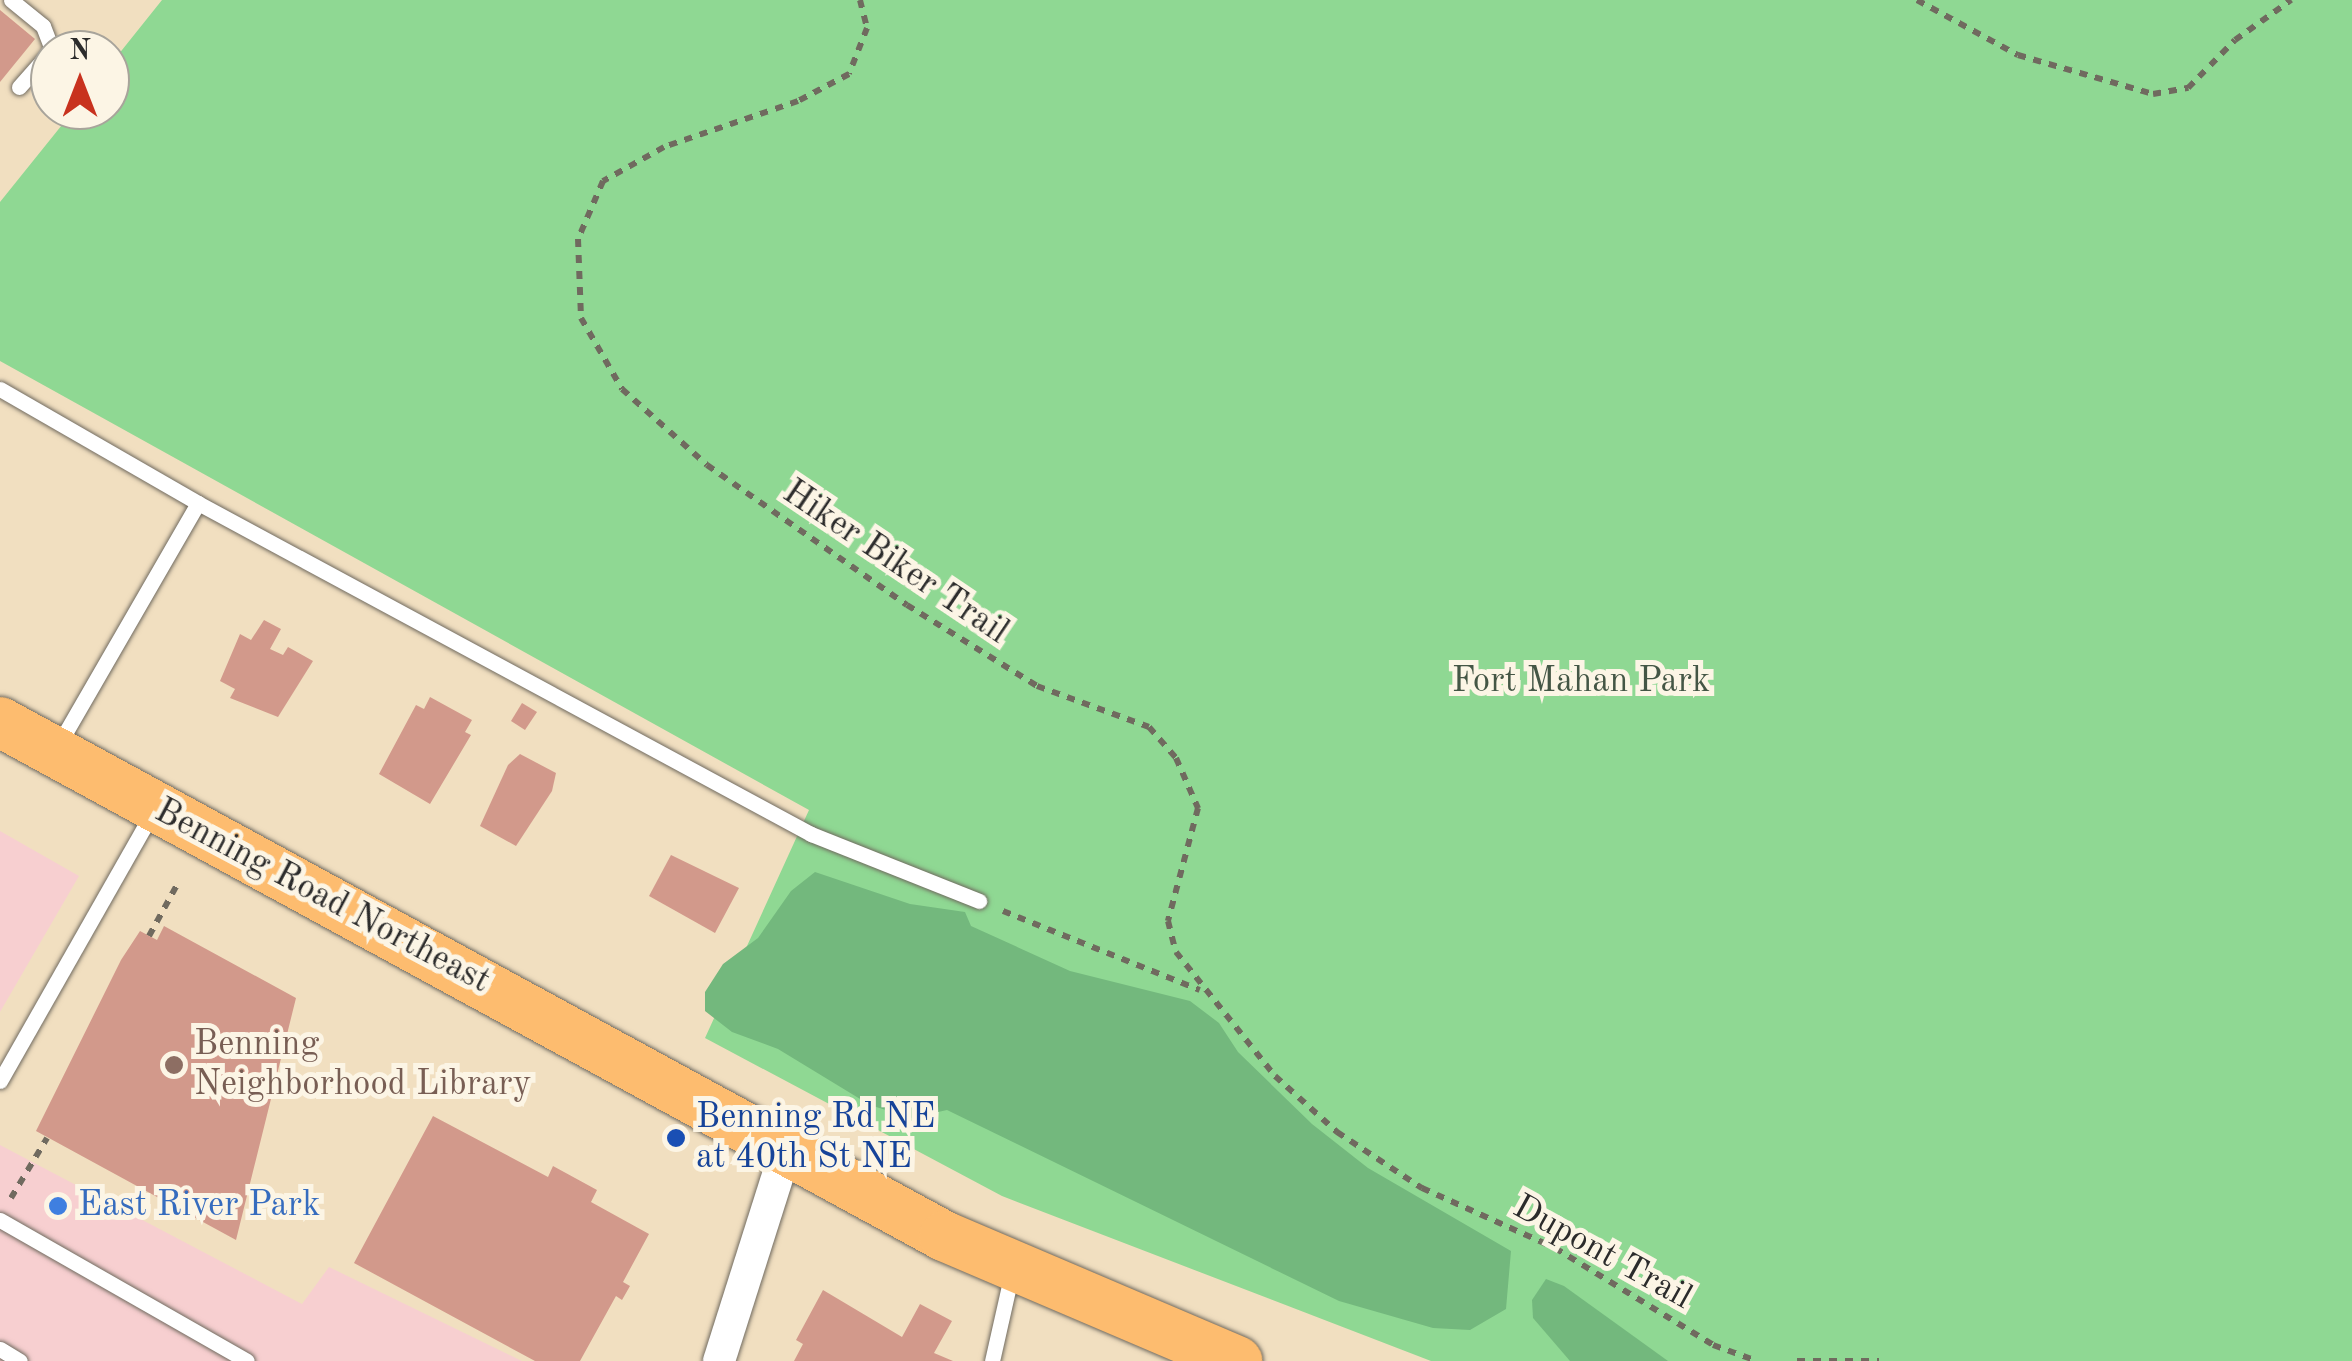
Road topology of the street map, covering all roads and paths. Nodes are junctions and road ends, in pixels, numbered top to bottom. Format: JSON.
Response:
{"nodes":[{"id":1,"x":11,"y":0,"type":"edge"},
{"id":2,"x":860,"y":0,"type":"edge"},
{"id":3,"x":1917,"y":0,"type":"edge"},
{"id":4,"x":2291,"y":0,"type":"edge"},
{"id":5,"x":45,"y":30,"type":"edge"},
{"id":6,"x":30,"y":74,"type":"edge"},
{"id":7,"x":18,"y":87,"type":"dead end"},
{"id":8,"x":0,"y":388,"type":"edge"},
{"id":9,"x":198,"y":503,"type":"junction"},
{"id":10,"x":0,"y":722,"type":"edge"},
{"id":11,"x":54,"y":751,"type":"junction"},
{"id":12,"x":156,"y":807,"type":"junction"},
{"id":13,"x":178,"y":883,"type":"dead end"},
{"id":14,"x":979,"y":901,"type":"joint"},
{"id":15,"x":150,"y":936,"type":"dead end"},
{"id":16,"x":1202,"y":991,"type":"junction"},
{"id":17,"x":0,"y":1080,"type":"edge"},
{"id":18,"x":46,"y":1138,"type":"dead end"},
{"id":19,"x":786,"y":1150,"type":"junction"},
{"id":20,"x":1422,"y":1188,"type":"joint"},
{"id":21,"x":0,"y":1218,"type":"edge"},
{"id":22,"x":1013,"y":1268,"type":"junction"},
{"id":23,"x":0,"y":1350,"type":"edge"},
{"id":24,"x":20,"y":1361,"type":"edge"},
{"id":25,"x":247,"y":1361,"type":"edge"},
{"id":26,"x":719,"y":1361,"type":"edge"},
{"id":27,"x":992,"y":1361,"type":"edge"},
{"id":28,"x":1237,"y":1361,"type":"edge"},
{"id":29,"x":1757,"y":1361,"type":"edge"},
{"id":30,"x":1798,"y":1361,"type":"edge"},
{"id":31,"x":1879,"y":1361,"type":"edge"}],
"edges":[{"from":1,"to":5,"type":"lane"},
{"from":2,"to":16,"type":"path","name":"Hiker Biker Trail"},
{"from":3,"to":4,"type":"path"},
{"from":6,"to":7,"type":"lane"},
{"from":8,"to":9,"type":"lane"},
{"from":9,"to":11,"type":"lane"},
{"from":9,"to":14,"type":"lane"},
{"from":10,"to":11,"type":"main road","name":"Benning Road Northeast"},
{"from":11,"to":12,"type":"main road","name":"Benning Road Northeast"},
{"from":12,"to":17,"type":"lane"},
{"from":12,"to":19,"type":"main road","name":"Benning Road Northeast"},
{"from":13,"to":15,"type":"path"},
{"from":14,"to":16,"type":"path"},
{"from":16,"to":20,"type":"path","name":"Hiker Biker Trail"},
{"from":18,"to":21,"type":"path"},
{"from":19,"to":22,"type":"main road","name":"Benning Road Northeast"},
{"from":19,"to":26,"type":"street"},
{"from":20,"to":29,"type":"path","name":"Dupont Trail"},
{"from":21,"to":25,"type":"lane"},
{"from":22,"to":27,"type":"lane"},
{"from":22,"to":28,"type":"main road","name":"Benning Road Northeast"},
{"from":23,"to":24,"type":"lane"},
{"from":30,"to":31,"type":"path"}]}
